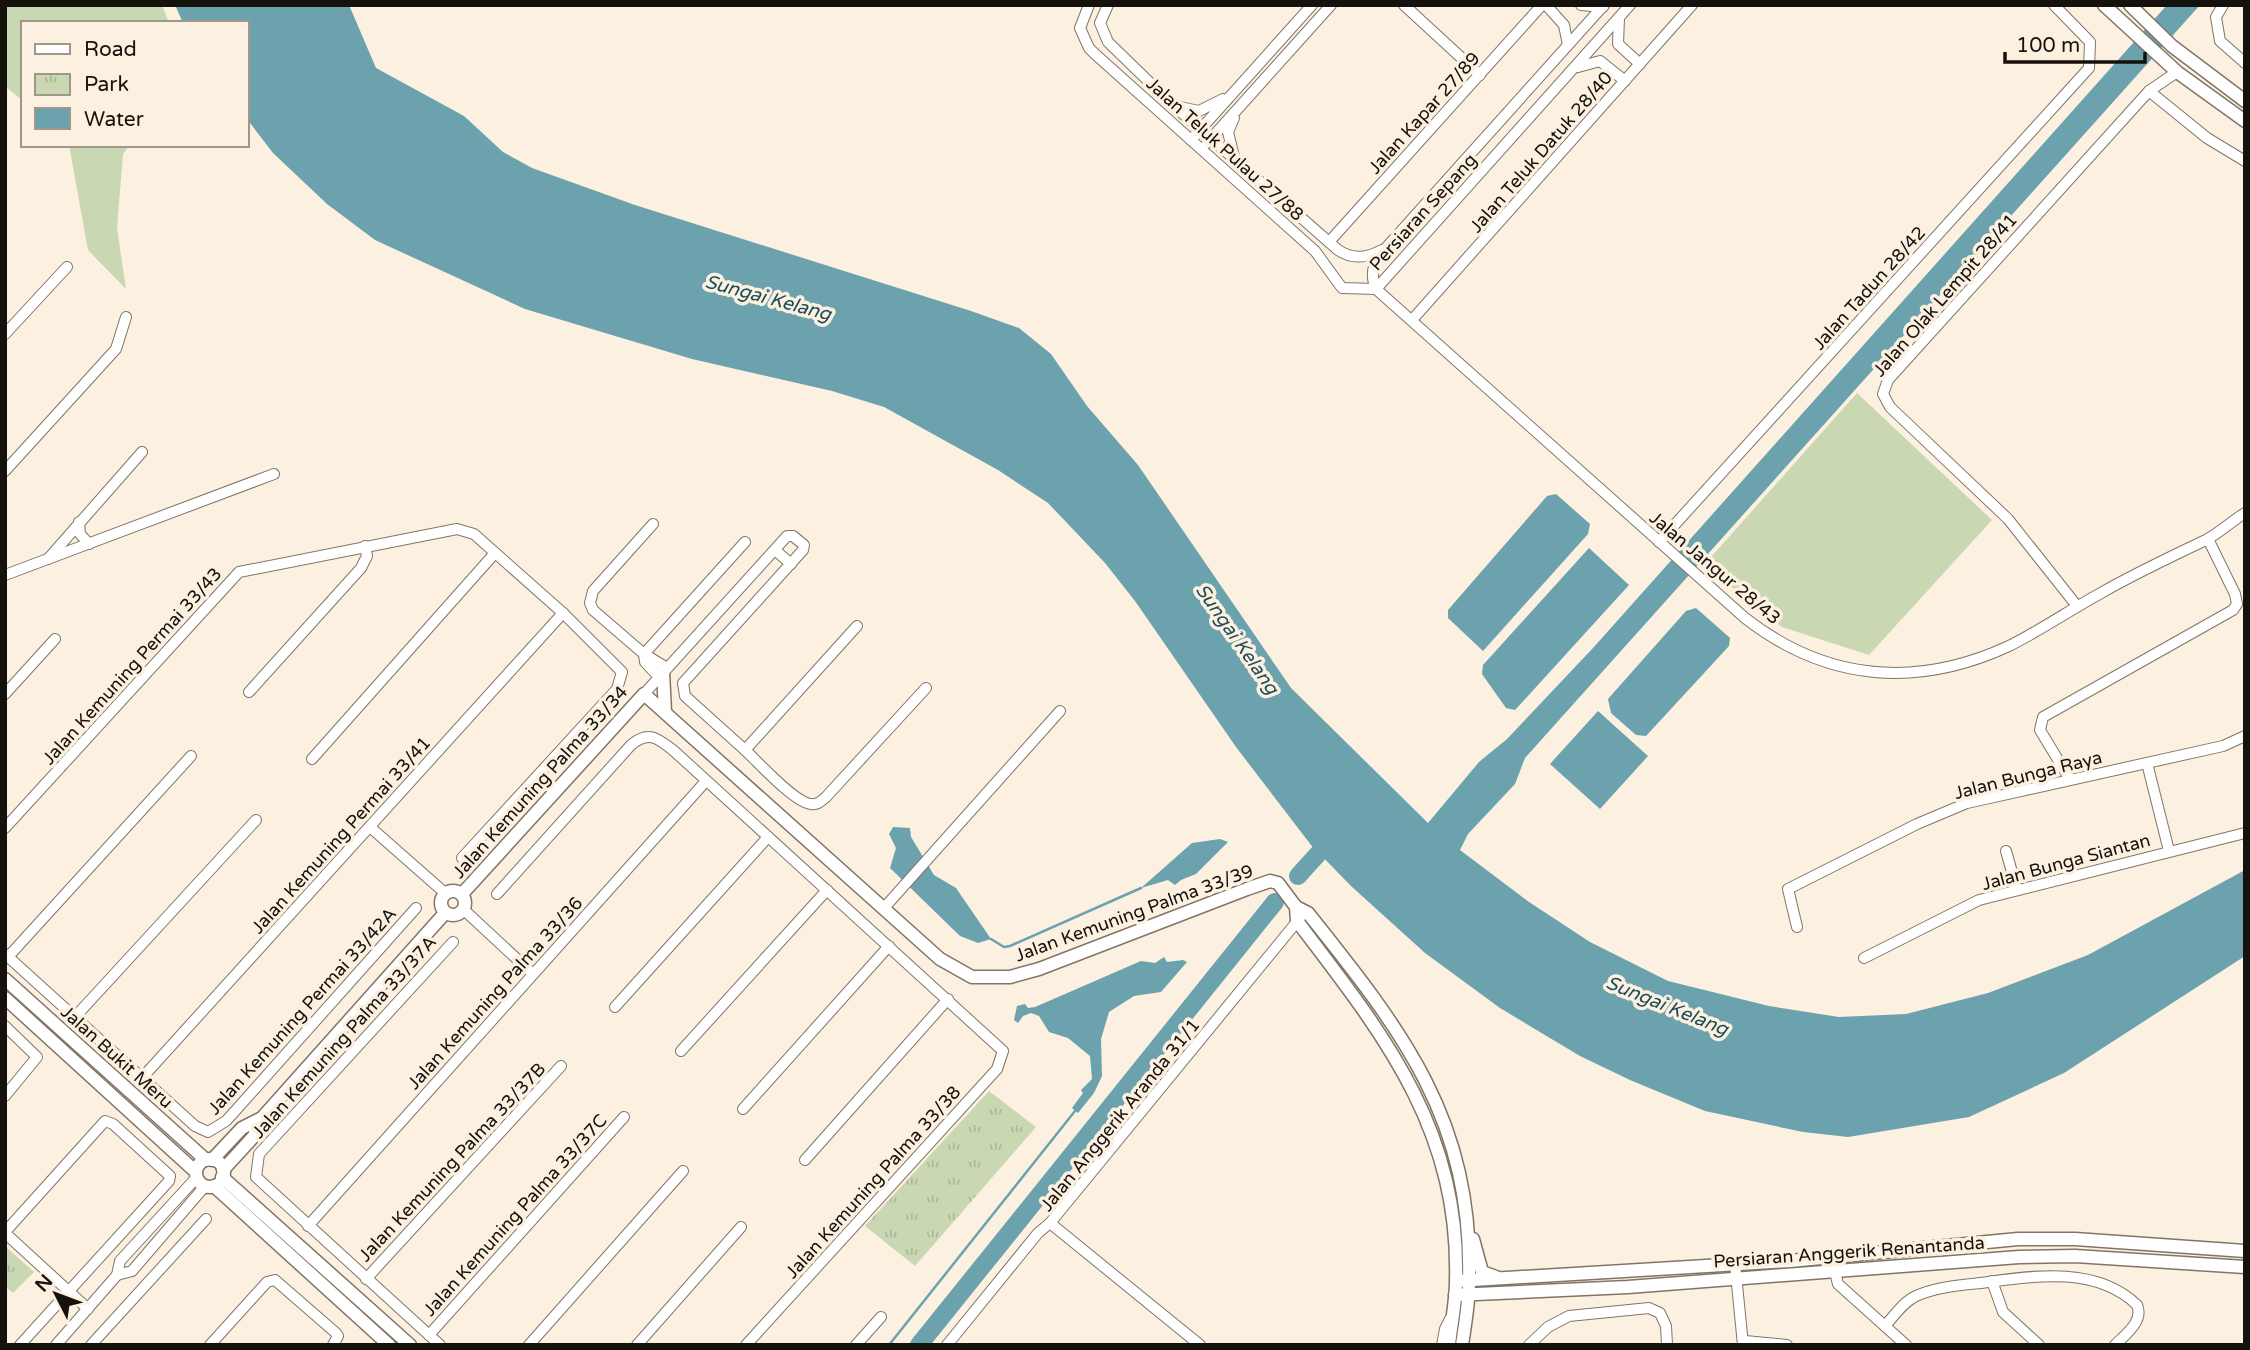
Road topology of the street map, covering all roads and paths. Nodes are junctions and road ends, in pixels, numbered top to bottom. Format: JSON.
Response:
{"nodes":[{"id":1,"x":1089,"y":5,"type":"edge"},
{"id":2,"x":1108,"y":5,"type":"edge"},
{"id":3,"x":1312,"y":5,"type":"edge"},
{"id":4,"x":1331,"y":5,"type":"edge"},
{"id":5,"x":1404,"y":5,"type":"edge"},
{"id":6,"x":1544,"y":5,"type":"edge"},
{"id":7,"x":1581,"y":5,"type":"edge"},
{"id":8,"x":1630,"y":5,"type":"edge"},
{"id":9,"x":1692,"y":5,"type":"edge"},
{"id":10,"x":2054,"y":5,"type":"edge"},
{"id":11,"x":2104,"y":5,"type":"edge"},
{"id":12,"x":2223,"y":5,"type":"edge"},
{"id":13,"x":1604,"y":6,"type":"edge"},
{"id":14,"x":2139,"y":11,"type":"edge"},
{"id":15,"x":1619,"y":17,"type":"junction"},
{"id":16,"x":1568,"y":46,"type":"junction"},
{"id":17,"x":2245,"y":63,"type":"edge"},
{"id":18,"x":1640,"y":64,"type":"junction"},
{"id":19,"x":1572,"y":70,"type":"junction"},
{"id":20,"x":2176,"y":72,"type":"junction"},
{"id":21,"x":1480,"y":75,"type":"junction"},
{"id":22,"x":1625,"y":81,"type":"junction"},
{"id":23,"x":2149,"y":91,"type":"junction"},
{"id":24,"x":1234,"y":92,"type":"junction"},
{"id":25,"x":1246,"y":100,"type":"junction"},
{"id":26,"x":2245,"y":100,"type":"edge"},
{"id":27,"x":1174,"y":106,"type":"junction"},
{"id":28,"x":2245,"y":121,"type":"edge"},
{"id":29,"x":1200,"y":130,"type":"junction"},
{"id":30,"x":1211,"y":139,"type":"junction"},
{"id":31,"x":1191,"y":140,"type":"junction"},
{"id":32,"x":1202,"y":149,"type":"junction"},
{"id":33,"x":1234,"y":159,"type":"junction"},
{"id":34,"x":2245,"y":161,"type":"edge"},
{"id":35,"x":1446,"y":182,"type":"junction"},
{"id":36,"x":1460,"y":194,"type":"junction"},
{"id":37,"x":1329,"y":242,"type":"junction"},
{"id":38,"x":1385,"y":249,"type":"junction"},
{"id":39,"x":67,"y":267,"type":"dead end"},
{"id":40,"x":1376,"y":289,"type":"junction"},
{"id":41,"x":126,"y":317,"type":"dead end"},
{"id":42,"x":1412,"y":320,"type":"junction"},
{"id":43,"x":5,"y":334,"type":"edge"},
{"id":44,"x":142,"y":452,"type":"dead end"},
{"id":45,"x":5,"y":471,"type":"edge"},
{"id":46,"x":274,"y":474,"type":"dead end"},
{"id":47,"x":2245,"y":513,"type":"edge"},
{"id":48,"x":79,"y":522,"type":"junction"},
{"id":49,"x":653,"y":524,"type":"dead end"},
{"id":50,"x":2208,"y":539,"type":"junction"},
{"id":51,"x":745,"y":542,"type":"dead end"},
{"id":52,"x":1659,"y":542,"type":"junction"},
{"id":53,"x":89,"y":544,"type":"junction"},
{"id":54,"x":365,"y":546,"type":"junction"},
{"id":55,"x":775,"y":550,"type":"junction"},
{"id":56,"x":495,"y":553,"type":"junction"},
{"id":57,"x":47,"y":559,"type":"junction"},
{"id":58,"x":791,"y":564,"type":"junction"},
{"id":59,"x":5,"y":575,"type":"edge"},
{"id":60,"x":2077,"y":606,"type":"junction"},
{"id":61,"x":563,"y":613,"type":"junction"},
{"id":62,"x":857,"y":626,"type":"dead end"},
{"id":63,"x":55,"y":639,"type":"dead end"},
{"id":64,"x":643,"y":654,"type":"junction"},
{"id":65,"x":663,"y":672,"type":"junction"},
{"id":66,"x":926,"y":688,"type":"dead end"},
{"id":67,"x":249,"y":692,"type":"dead end"},
{"id":68,"x":5,"y":694,"type":"edge"},
{"id":69,"x":644,"y":694,"type":"junction"},
{"id":70,"x":1060,"y":711,"type":"dead end"},
{"id":71,"x":664,"y":712,"type":"junction"},
{"id":72,"x":2245,"y":736,"type":"edge"},
{"id":73,"x":746,"y":749,"type":"junction"},
{"id":74,"x":191,"y":756,"type":"dead end"},
{"id":75,"x":312,"y":759,"type":"dead end"},
{"id":76,"x":2147,"y":763,"type":"junction"},
{"id":77,"x":2069,"y":778,"type":"junction"},
{"id":78,"x":706,"y":781,"type":"junction"},
{"id":79,"x":256,"y":820,"type":"dead end"},
{"id":80,"x":370,"y":827,"type":"junction"},
{"id":81,"x":5,"y":828,"type":"edge"},
{"id":82,"x":2245,"y":833,"type":"edge"},
{"id":83,"x":802,"y":835,"type":"joint"},
{"id":84,"x":768,"y":837,"type":"junction"},
{"id":85,"x":2006,"y":851,"type":"dead end"},
{"id":86,"x":2169,"y":851,"type":"junction"},
{"id":87,"x":462,"y":858,"type":"dead end"},
{"id":88,"x":827,"y":890,"type":"junction"},
{"id":89,"x":2017,"y":890,"type":"junction"},
{"id":90,"x":445,"y":893,"type":"junction"},
{"id":91,"x":462,"y":894,"type":"junction"},
{"id":92,"x":497,"y":894,"type":"dead end"},
{"id":93,"x":416,"y":908,"type":"dead end"},
{"id":94,"x":884,"y":908,"type":"junction"},
{"id":95,"x":463,"y":909,"type":"junction"},
{"id":96,"x":445,"y":913,"type":"junction"},
{"id":97,"x":1300,"y":914,"type":"junction"},
{"id":98,"x":1797,"y":927,"type":"dead end"},
{"id":99,"x":453,"y":942,"type":"dead end"},
{"id":100,"x":889,"y":946,"type":"junction"},
{"id":101,"x":7,"y":955,"type":"edge"},
{"id":102,"x":1864,"y":958,"type":"dead end"},
{"id":103,"x":533,"y":974,"type":"junction"},
{"id":104,"x":5,"y":979,"type":"edge"},
{"id":105,"x":5,"y":998,"type":"edge"},
{"id":106,"x":948,"y":999,"type":"junction"},
{"id":107,"x":615,"y":1007,"type":"dead end"},
{"id":108,"x":75,"y":1017,"type":"junction"},
{"id":109,"x":5,"y":1026,"type":"edge"},
{"id":110,"x":681,"y":1051,"type":"dead end"},
{"id":111,"x":561,"y":1066,"type":"dead end"},
{"id":112,"x":142,"y":1078,"type":"junction"},
{"id":113,"x":5,"y":1096,"type":"edge"},
{"id":114,"x":743,"y":1109,"type":"dead end"},
{"id":115,"x":624,"y":1117,"type":"dead end"},
{"id":116,"x":262,"y":1118,"type":"junction"},
{"id":117,"x":209,"y":1160,"type":"junction"},
{"id":118,"x":805,"y":1160,"type":"dead end"},
{"id":119,"x":682,"y":1171,"type":"dead end"},
{"id":120,"x":209,"y":1178,"type":"junction"},
{"id":121,"x":206,"y":1219,"type":"dead end"},
{"id":122,"x":1468,"y":1222,"type":"junction"},
{"id":123,"x":1050,"y":1223,"type":"junction"},
{"id":124,"x":308,"y":1226,"type":"junction"},
{"id":125,"x":741,"y":1227,"type":"dead end"},
{"id":126,"x":5,"y":1232,"type":"edge"},
{"id":127,"x":2018,"y":1240,"type":"junction"},
{"id":128,"x":2245,"y":1251,"type":"edge"},
{"id":129,"x":2019,"y":1257,"type":"junction"},
{"id":130,"x":2245,"y":1267,"type":"edge"},
{"id":131,"x":1735,"y":1271,"type":"junction"},
{"id":132,"x":1835,"y":1272,"type":"junction"},
{"id":133,"x":117,"y":1275,"type":"junction"},
{"id":134,"x":366,"y":1279,"type":"junction"},
{"id":135,"x":1502,"y":1279,"type":"junction"},
{"id":136,"x":1993,"y":1282,"type":"junction"},
{"id":137,"x":1463,"y":1288,"type":"junction"},
{"id":138,"x":67,"y":1291,"type":"junction"},
{"id":139,"x":1501,"y":1293,"type":"junction"},
{"id":140,"x":88,"y":1309,"type":"junction"},
{"id":141,"x":1452,"y":1316,"type":"junction"},
{"id":142,"x":881,"y":1317,"type":"dead end"},
{"id":143,"x":1464,"y":1326,"type":"junction"},
{"id":144,"x":1885,"y":1326,"type":"junction"},
{"id":145,"x":429,"y":1335,"type":"junction"},
{"id":146,"x":335,"y":1340,"type":"edge"},
{"id":147,"x":1744,"y":1343,"type":"edge"},
{"id":148,"x":20,"y":1345,"type":"edge"},
{"id":149,"x":56,"y":1345,"type":"edge"},
{"id":150,"x":91,"y":1345,"type":"edge"},
{"id":151,"x":210,"y":1345,"type":"edge"},
{"id":152,"x":388,"y":1345,"type":"edge"},
{"id":153,"x":410,"y":1345,"type":"edge"},
{"id":154,"x":440,"y":1345,"type":"edge"},
{"id":155,"x":529,"y":1345,"type":"edge"},
{"id":156,"x":637,"y":1345,"type":"edge"},
{"id":157,"x":746,"y":1345,"type":"edge"},
{"id":158,"x":856,"y":1345,"type":"edge"},
{"id":159,"x":947,"y":1345,"type":"edge"},
{"id":160,"x":1200,"y":1345,"type":"edge"},
{"id":161,"x":1442,"y":1345,"type":"edge"},
{"id":162,"x":1449,"y":1345,"type":"edge"},
{"id":163,"x":1462,"y":1345,"type":"edge"},
{"id":164,"x":1529,"y":1345,"type":"edge"},
{"id":165,"x":1667,"y":1345,"type":"edge"},
{"id":166,"x":1787,"y":1345,"type":"edge"},
{"id":167,"x":1906,"y":1345,"type":"edge"},
{"id":168,"x":2039,"y":1345,"type":"edge"},
{"id":169,"x":2116,"y":1345,"type":"edge"}],
"edges":[{"from":1,"to":31,"type":"street","name":"Jalan Teluk Pulau 27/88"},
{"from":2,"to":27,"type":"street","name":"Jalan Teluk Pulau 27/88"},
{"from":3,"to":24,"type":"street"},
{"from":4,"to":25,"type":"street"},
{"from":5,"to":21,"type":"street"},
{"from":6,"to":16,"type":"street"},
{"from":6,"to":21,"type":"street","name":"Jalan Kapar 27/89"},
{"from":7,"to":13,"type":"street"},
{"from":8,"to":15,"type":"street","name":"Persiaran Sepang"},
{"from":9,"to":18,"type":"street","name":"Jalan Teluk Datuk 28/40"},
{"from":10,"to":52,"type":"street","name":"Jalan Tadun 28/42"},
{"from":11,"to":20,"type":"main road"},
{"from":12,"to":17,"type":"street"},
{"from":13,"to":16,"type":"street","name":"Persiaran Sepang"},
{"from":14,"to":26,"type":"main road"},
{"from":15,"to":18,"type":"street"},
{"from":15,"to":19,"type":"street","name":"Persiaran Sepang"},
{"from":16,"to":35,"type":"street","name":"Persiaran Sepang"},
{"from":18,"to":22,"type":"street","name":"Jalan Teluk Datuk 28/40"},
{"from":19,"to":22,"type":"street"},
{"from":19,"to":36,"type":"street","name":"Persiaran Sepang"},
{"from":20,"to":23,"type":"street","name":"Jalan Olak Lempit 28/41"},
{"from":20,"to":28,"type":"main road"},
{"from":21,"to":37,"type":"street","name":"Jalan Kapar 27/89"},
{"from":22,"to":42,"type":"street","name":"Jalan Teluk Datuk 28/40"},
{"from":23,"to":34,"type":"street"},
{"from":23,"to":60,"type":"street","name":"Jalan Olak Lempit 28/41"},
{"from":24,"to":27,"type":"street"},
{"from":24,"to":29,"type":"street"},
{"from":25,"to":30,"type":"street"},
{"from":25,"to":33,"type":"street"},
{"from":27,"to":29,"type":"street","name":"Jalan Teluk Pulau 27/88"},
{"from":29,"to":30,"type":"street","name":"Jalan Teluk Pulau 27/88"},
{"from":29,"to":31,"type":"street"},
{"from":30,"to":32,"type":"street"},
{"from":30,"to":33,"type":"street","name":"Jalan Teluk Pulau 27/88"},
{"from":31,"to":32,"type":"street","name":"Jalan Teluk Pulau 27/88"},
{"from":32,"to":40,"type":"street","name":"Jalan Teluk Pulau 27/88"},
{"from":33,"to":37,"type":"street","name":"Jalan Teluk Pulau 27/88"},
{"from":35,"to":36,"type":"street"},
{"from":35,"to":38,"type":"street","name":"Persiaran Sepang"},
{"from":36,"to":40,"type":"street","name":"Persiaran Sepang"},
{"from":37,"to":38,"type":"street","name":"Jalan Teluk Pulau 27/88"},
{"from":38,"to":40,"type":"street","name":"Persiaran Sepang"},
{"from":39,"to":43,"type":"street"},
{"from":40,"to":42,"type":"street","name":"Jalan Jangur 28/43"},
{"from":41,"to":45,"type":"street"},
{"from":42,"to":52,"type":"street","name":"Jalan Jangur 28/43"},
{"from":44,"to":48,"type":"street"},
{"from":46,"to":53,"type":"street"},
{"from":47,"to":50,"type":"street","name":"Jalan Jangur 28/43"},
{"from":48,"to":53,"type":"street"},
{"from":48,"to":57,"type":"street"},
{"from":49,"to":64,"type":"street"},
{"from":50,"to":60,"type":"street","name":"Jalan Jangur 28/43"},
{"from":50,"to":77,"type":"street"},
{"from":51,"to":64,"type":"street"},
{"from":52,"to":60,"type":"street","name":"Jalan Jangur 28/43"},
{"from":53,"to":57,"type":"street"},
{"from":54,"to":56,"type":"street","name":"Jalan Kemuning Permai 33/43"},
{"from":54,"to":67,"type":"street"},
{"from":54,"to":81,"type":"street","name":"Jalan Kemuning Permai 33/43"},
{"from":55,"to":58,"type":"street"},
{"from":55,"to":58,"type":"street"},
{"from":55,"to":65,"type":"street"},
{"from":56,"to":61,"type":"street","name":"Jalan Kemuning Permai 33/43"},
{"from":56,"to":75,"type":"street"},
{"from":57,"to":59,"type":"street"},
{"from":58,"to":73,"type":"street"},
{"from":61,"to":80,"type":"street","name":"Jalan Kemuning Permai 33/41"},
{"from":61,"to":87,"type":"street","name":"Jalan Kemuning Permai 33/43"},
{"from":62,"to":73,"type":"street"},
{"from":63,"to":68,"type":"street"},
{"from":64,"to":65,"type":"street"},
{"from":65,"to":69,"type":"street"},
{"from":65,"to":71,"type":"main road"},
{"from":66,"to":73,"type":"street"},
{"from":69,"to":71,"type":"main road","name":"Jalan Kemuning Palma 33/34"},
{"from":69,"to":91,"type":"main road","name":"Jalan Kemuning Palma 33/34"},
{"from":70,"to":94,"type":"street"},
{"from":71,"to":83,"type":"main road","name":"Jalan Kemuning Palma 33/34"},
{"from":72,"to":76,"type":"street","name":"Jalan Bunga Raya"},
{"from":74,"to":101,"type":"street"},
{"from":76,"to":77,"type":"street","name":"Jalan Bunga Raya"},
{"from":76,"to":86,"type":"street"},
{"from":77,"to":98,"type":"street","name":"Jalan Bunga Raya"},
{"from":78,"to":84,"type":"street"},
{"from":78,"to":92,"type":"street"},
{"from":78,"to":103,"type":"street","name":"Jalan Kemuning Palma 33/36"},
{"from":79,"to":108,"type":"street"},
{"from":80,"to":90,"type":"street"},
{"from":80,"to":112,"type":"street","name":"Jalan Kemuning Permai 33/41"},
{"from":82,"to":86,"type":"street","name":"Jalan Bunga Siantan"},
{"from":83,"to":94,"type":"main road","name":"Jalan Kemuning Palma 33/39"},
{"from":84,"to":88,"type":"street"},
{"from":84,"to":107,"type":"street"},
{"from":85,"to":89,"type":"street"},
{"from":86,"to":89,"type":"street","name":"Jalan Bunga Siantan"},
{"from":88,"to":100,"type":"street"},
{"from":88,"to":110,"type":"street"},
{"from":89,"to":102,"type":"street","name":"Jalan Bunga Siantan"},
{"from":90,"to":91,"type":"main road"},
{"from":90,"to":96,"type":"main road"},
{"from":91,"to":95,"type":"main road"},
{"from":93,"to":112,"type":"street","name":"Jalan Kemuning Permai 33/42A"},
{"from":94,"to":97,"type":"main road","name":"Jalan Kemuning Palma 33/39"},
{"from":95,"to":96,"type":"main road"},
{"from":95,"to":103,"type":"street"},
{"from":96,"to":116,"type":"main road"},
{"from":97,"to":122,"type":"main road"},
{"from":97,"to":123,"type":"street","name":"Jalan Anggerik Aranda 31/1"},
{"from":97,"to":137,"type":"main road"},
{"from":99,"to":124,"type":"street","name":"Jalan Kemuning Palma 33/37A"},
{"from":100,"to":106,"type":"street"},
{"from":100,"to":114,"type":"street"},
{"from":101,"to":108,"type":"street"},
{"from":103,"to":124,"type":"street","name":"Jalan Kemuning Palma 33/36"},
{"from":104,"to":117,"type":"main road","name":"Jalan Bukit Meru"},
{"from":105,"to":120,"type":"main road","name":"Jalan Bukit Meru"},
{"from":106,"to":118,"type":"street"},
{"from":106,"to":157,"type":"street","name":"Jalan Kemuning Palma 33/38"},
{"from":108,"to":112,"type":"street"},
{"from":109,"to":113,"type":"street"},
{"from":111,"to":134,"type":"street","name":"Jalan Kemuning Palma 33/37B"},
{"from":115,"to":145,"type":"street","name":"Jalan Kemuning Palma 33/37C"},
{"from":116,"to":117,"type":"main road"},
{"from":116,"to":120,"type":"main road"},
{"from":117,"to":120,"type":"main road"},
{"from":117,"to":120,"type":"main road","name":"Jalan Bukit Meru"},
{"from":119,"to":155,"type":"street"},
{"from":120,"to":133,"type":"street"},
{"from":120,"to":133,"type":"street"},
{"from":120,"to":152,"type":"main road"},
{"from":120,"to":153,"type":"main road"},
{"from":121,"to":150,"type":"street"},
{"from":122,"to":135,"type":"main road"},
{"from":122,"to":137,"type":"main road"},
{"from":123,"to":159,"type":"street"},
{"from":123,"to":160,"type":"street","name":"Jalan Anggerik Aranda 31/1"},
{"from":124,"to":134,"type":"street"},
{"from":125,"to":156,"type":"street"},
{"from":126,"to":138,"type":"street"},
{"from":126,"to":138,"type":"street"},
{"from":127,"to":128,"type":"main road","name":"Persiaran Anggerik Renantanda"},
{"from":127,"to":129,"type":"main road"},
{"from":127,"to":131,"type":"main road","name":"Persiaran Anggerik Renantanda"},
{"from":129,"to":130,"type":"main road","name":"Persiaran Anggerik Renantanda"},
{"from":129,"to":132,"type":"main road","name":"Persiaran Anggerik Renantanda"},
{"from":131,"to":132,"type":"main road","name":"Persiaran Anggerik Renantanda"},
{"from":131,"to":135,"type":"main road"},
{"from":131,"to":139,"type":"main road","name":"Persiaran Anggerik Renantanda"},
{"from":131,"to":147,"type":"street"},
{"from":132,"to":144,"type":"street"},
{"from":133,"to":140,"type":"street"},
{"from":134,"to":145,"type":"street"},
{"from":135,"to":137,"type":"main road"},
{"from":136,"to":144,"type":"street"},
{"from":136,"to":168,"type":"street"},
{"from":136,"to":169,"type":"street"},
{"from":137,"to":139,"type":"main road","name":"Persiaran Anggerik Renantanda"},
{"from":137,"to":141,"type":"main road"},
{"from":137,"to":143,"type":"main road"},
{"from":138,"to":140,"type":"street"},
{"from":138,"to":148,"type":"street"},
{"from":139,"to":143,"type":"main road"},
{"from":140,"to":149,"type":"street"},
{"from":141,"to":161,"type":"street"},
{"from":141,"to":162,"type":"main road"},
{"from":142,"to":158,"type":"street"},
{"from":143,"to":163,"type":"main road"},
{"from":144,"to":167,"type":"street"},
{"from":145,"to":154,"type":"street"},
{"from":146,"to":151,"type":"street"},
{"from":147,"to":166,"type":"street"},
{"from":164,"to":165,"type":"street"}]}
